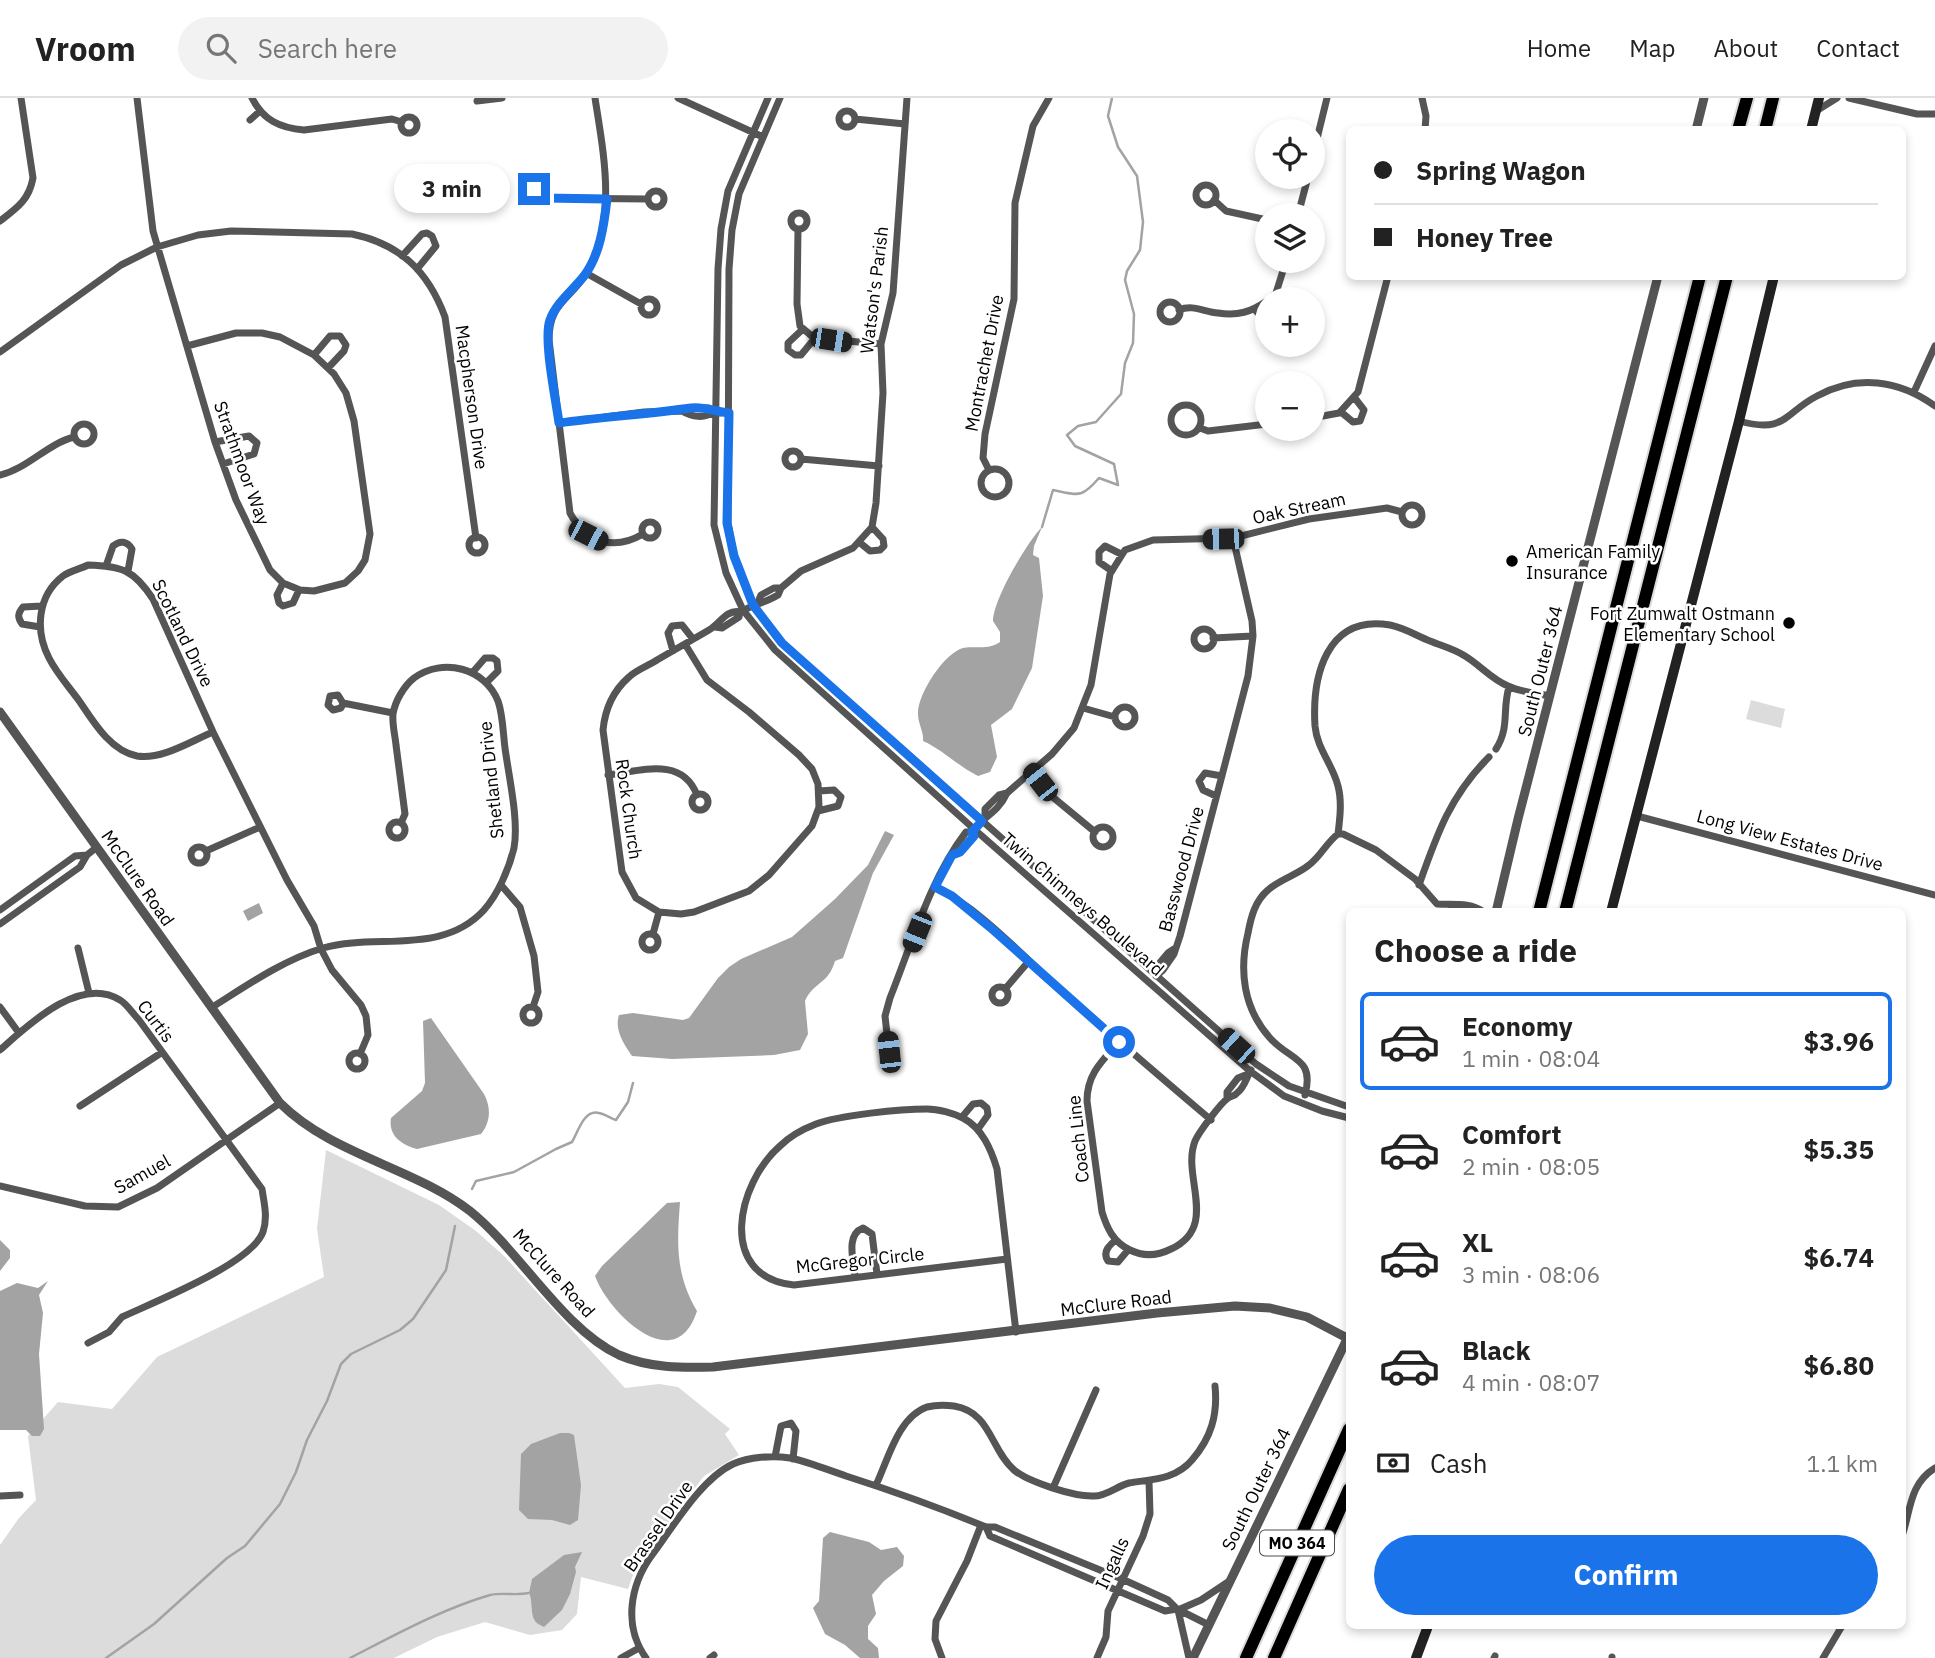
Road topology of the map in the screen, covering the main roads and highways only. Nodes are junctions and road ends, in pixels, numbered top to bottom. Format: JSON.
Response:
{"nodes":[{"id":1,"x":1747,"y":98,"type":"edge"},
{"id":2,"x":1773,"y":98,"type":"edge"},
{"id":3,"x":1819,"y":98,"type":"edge"},
{"id":4,"x":1739,"y":126,"type":"edge"},
{"id":5,"x":1766,"y":126,"type":"edge"},
{"id":6,"x":1812,"y":126,"type":"edge"},
{"id":7,"x":1699,"y":280,"type":"edge"},
{"id":8,"x":1726,"y":280,"type":"edge"},
{"id":9,"x":1773,"y":280,"type":"edge"},
{"id":10,"x":1540,"y":908,"type":"edge"},
{"id":11,"x":1566,"y":908,"type":"edge"},
{"id":12,"x":1612,"y":908,"type":"edge"},
{"id":13,"x":1346,"y":1436,"type":"edge"},
{"id":14,"x":1346,"y":1496,"type":"edge"},
{"id":15,"x":1427,"y":1629,"type":"edge"},
{"id":16,"x":1246,"y":1658,"type":"edge"},
{"id":17,"x":1274,"y":1658,"type":"edge"},
{"id":18,"x":1416,"y":1658,"type":"edge"}],
"edges":[{"from":1,"to":4,"type":"highway"},
{"from":2,"to":5,"type":"highway"},
{"from":3,"to":6,"type":"main road"},
{"from":7,"to":10,"type":"highway"},
{"from":8,"to":11,"type":"highway"},
{"from":9,"to":12,"type":"main road"},
{"from":13,"to":16,"type":"highway","number":"MO 364"},
{"from":14,"to":17,"type":"highway","number":"MO 364"},
{"from":15,"to":18,"type":"main road"}]}
